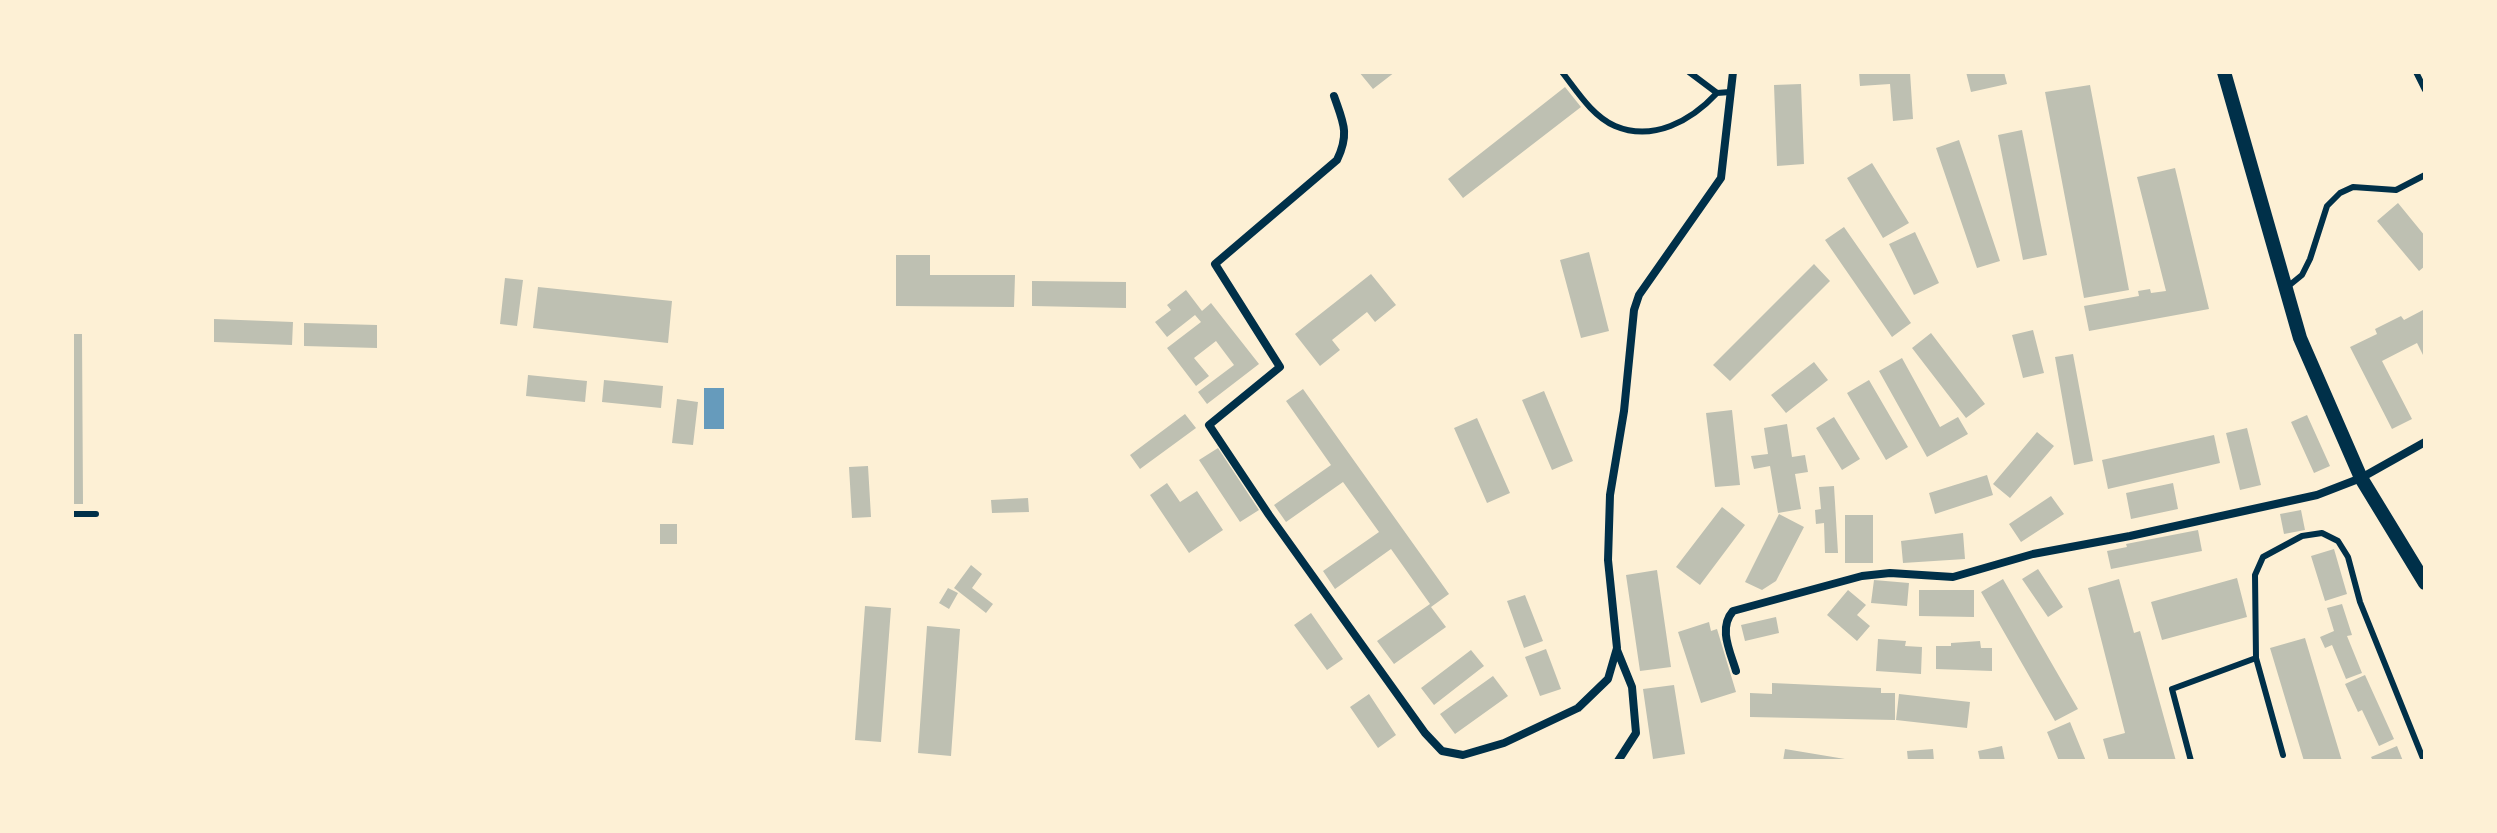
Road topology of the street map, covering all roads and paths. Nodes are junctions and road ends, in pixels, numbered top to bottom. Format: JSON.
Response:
{"nodes":[{"id":1,"x":1562,"y":72,"type":"edge"},
{"id":2,"x":1689,"y":72,"type":"edge"},
{"id":3,"x":1733,"y":72,"type":"edge"},
{"id":4,"x":2224,"y":72,"type":"edge"},
{"id":5,"x":2416,"y":72,"type":"edge"},
{"id":6,"x":2425,"y":90,"type":"edge"},
{"id":7,"x":1730,"y":92,"type":"junction"},
{"id":8,"x":1717,"y":93,"type":"junction"},
{"id":9,"x":1334,"y":96,"type":"dead end"},
{"id":10,"x":2425,"y":175,"type":"edge"},
{"id":11,"x":2286,"y":288,"type":"junction"},
{"id":12,"x":2425,"y":442,"type":"edge"},
{"id":13,"x":2361,"y":478,"type":"junction"},
{"id":14,"x":72,"y":514,"type":"edge"},
{"id":15,"x":96,"y":514,"type":"dead end"},
{"id":16,"x":2425,"y":583,"type":"edge"},
{"id":17,"x":1617,"y":650,"type":"junction"},
{"id":18,"x":2256,"y":658,"type":"junction"},
{"id":19,"x":1736,"y":671,"type":"dead end"},
{"id":20,"x":2283,"y":755,"type":"dead end"},
{"id":21,"x":1618,"y":761,"type":"edge"},
{"id":22,"x":2191,"y":761,"type":"edge"},
{"id":23,"x":2424,"y":761,"type":"edge"}],
"edges":[{"from":1,"to":8,"type":"lane"},
{"from":2,"to":8,"type":"lane"},
{"from":3,"to":7,"type":"street"},
{"from":4,"to":11,"type":"street"},
{"from":5,"to":6,"type":"lane"},
{"from":7,"to":8,"type":"lane"},
{"from":7,"to":17,"type":"street"},
{"from":9,"to":17,"type":"street"},
{"from":10,"to":11,"type":"lane"},
{"from":11,"to":13,"type":"street"},
{"from":12,"to":13,"type":"street"},
{"from":13,"to":16,"type":"street"},
{"from":13,"to":19,"type":"street"},
{"from":14,"to":15,"type":"lane"},
{"from":17,"to":21,"type":"street"},
{"from":18,"to":20,"type":"lane"},
{"from":18,"to":22,"type":"lane"},
{"from":18,"to":23,"type":"lane"}]}
